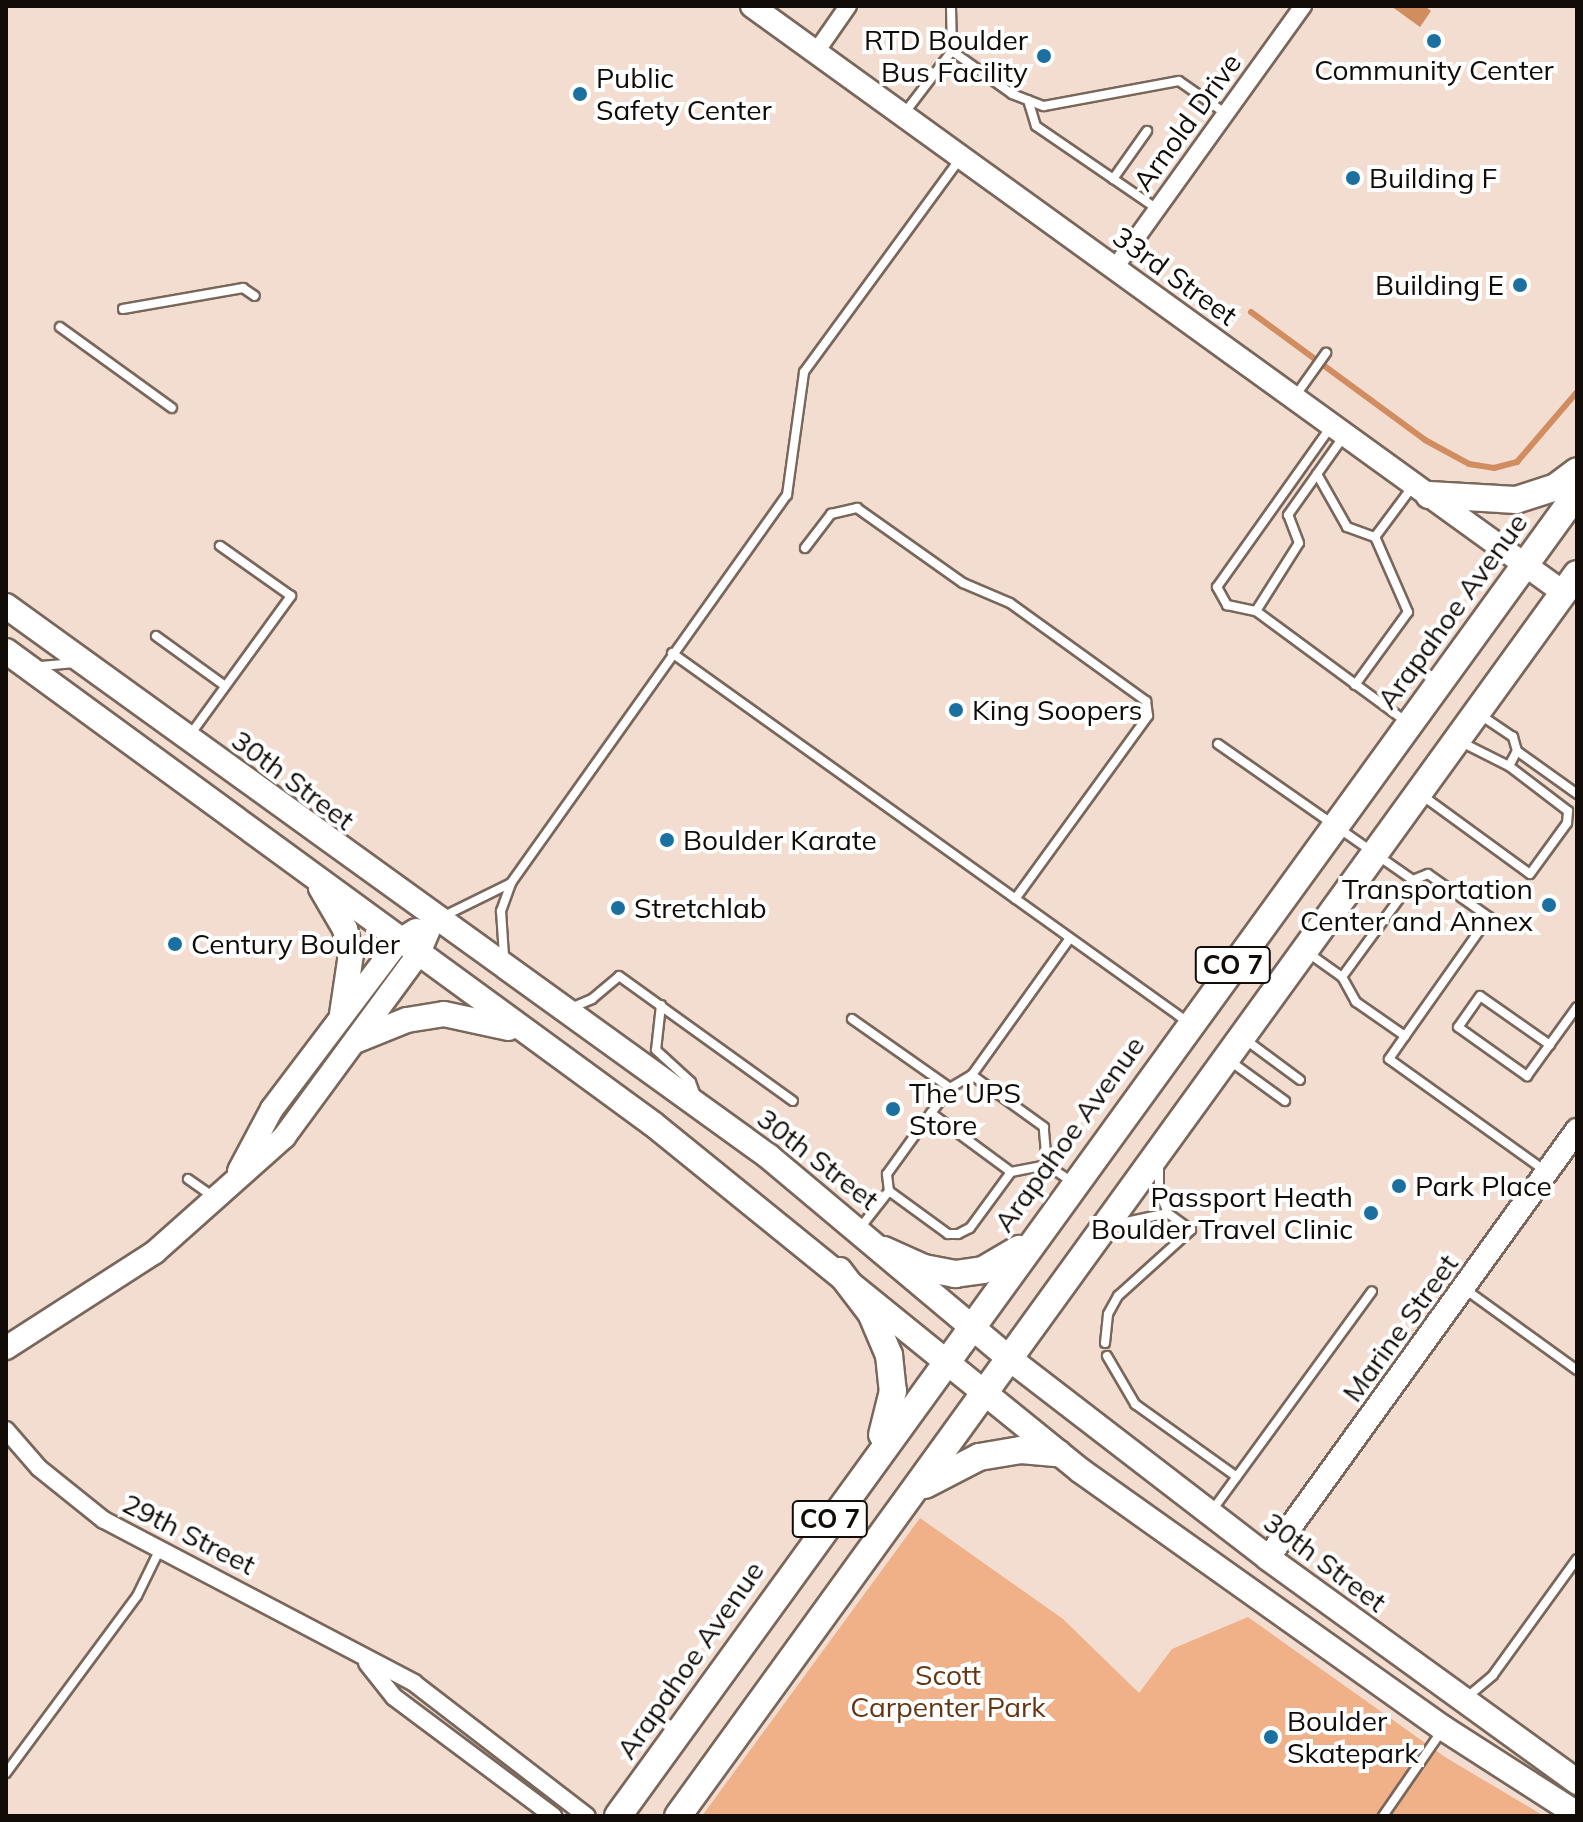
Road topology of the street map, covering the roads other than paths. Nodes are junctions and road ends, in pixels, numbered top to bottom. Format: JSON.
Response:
{"nodes":[{"id":1,"x":752,"y":6,"type":"edge"},
{"id":2,"x":848,"y":6,"type":"edge"},
{"id":3,"x":951,"y":6,"type":"edge"},
{"id":4,"x":1303,"y":6,"type":"edge"},
{"id":5,"x":952,"y":51,"type":"junction"},
{"id":6,"x":816,"y":52,"type":"junction"},
{"id":7,"x":1028,"y":100,"type":"junction"},
{"id":8,"x":1225,"y":113,"type":"junction"},
{"id":9,"x":903,"y":115,"type":"junction"},
{"id":10,"x":1147,"y":131,"type":"dead end"},
{"id":11,"x":961,"y":158,"type":"junction"},
{"id":12,"x":1113,"y":179,"type":"junction"},
{"id":13,"x":1157,"y":209,"type":"junction"},
{"id":14,"x":1114,"y":269,"type":"junction"},
{"id":15,"x":255,"y":296,"type":"dead end"},
{"id":16,"x":123,"y":309,"type":"dead end"},
{"id":17,"x":60,"y":327,"type":"dead end"},
{"id":18,"x":1326,"y":353,"type":"dead end"},
{"id":19,"x":1293,"y":399,"type":"junction"},
{"id":20,"x":172,"y":408,"type":"dead end"},
{"id":21,"x":1338,"y":430,"type":"junction"},
{"id":22,"x":1577,"y":471,"type":"edge"},
{"id":23,"x":1317,"y":474,"type":"junction"},
{"id":24,"x":1421,"y":490,"type":"junction"},
{"id":25,"x":1577,"y":493,"type":"edge"},
{"id":26,"x":1375,"y":537,"type":"junction"},
{"id":27,"x":220,"y":546,"type":"dead end"},
{"id":28,"x":805,"y":548,"type":"dead end"},
{"id":29,"x":1525,"y":564,"type":"junction"},
{"id":30,"x":1573,"y":590,"type":"edge"},
{"id":31,"x":6,"y":606,"type":"edge"},
{"id":32,"x":1256,"y":611,"type":"junction"},
{"id":33,"x":156,"y":636,"type":"dead end"},
{"id":34,"x":672,"y":653,"type":"junction"},
{"id":35,"x":15,"y":658,"type":"edge"},
{"id":36,"x":83,"y":661,"type":"junction"},
{"id":37,"x":1355,"y":685,"type":"junction"},
{"id":38,"x":225,"y":686,"type":"junction"},
{"id":39,"x":1476,"y":712,"type":"junction"},
{"id":40,"x":1409,"y":724,"type":"junction"},
{"id":41,"x":187,"y":738,"type":"junction"},
{"id":42,"x":1457,"y":740,"type":"junction"},
{"id":43,"x":1218,"y":744,"type":"dead end"},
{"id":44,"x":1517,"y":751,"type":"junction"},
{"id":45,"x":1509,"y":766,"type":"junction"},
{"id":46,"x":1419,"y":793,"type":"junction"},
{"id":47,"x":1577,"y":794,"type":"edge"},
{"id":48,"x":1335,"y":826,"type":"junction"},
{"id":49,"x":1375,"y":853,"type":"junction"},
{"id":50,"x":313,"y":876,"type":"junction"},
{"id":51,"x":1413,"y":880,"type":"junction"},
{"id":52,"x":511,"y":883,"type":"junction"},
{"id":53,"x":1015,"y":899,"type":"junction"},
{"id":54,"x":433,"y":920,"type":"junction"},
{"id":55,"x":1070,"y":938,"type":"junction"},
{"id":56,"x":410,"y":946,"type":"junction"},
{"id":57,"x":1305,"y":950,"type":"junction"},
{"id":58,"x":512,"y":975,"type":"junction"},
{"id":59,"x":1342,"y":977,"type":"junction"},
{"id":60,"x":661,"y":1005,"type":"junction"},
{"id":61,"x":1577,"y":1007,"type":"edge"},
{"id":62,"x":563,"y":1011,"type":"junction"},
{"id":63,"x":342,"y":1014,"type":"junction"},
{"id":64,"x":852,"y":1019,"type":"dead end"},
{"id":65,"x":1190,"y":1024,"type":"junction"},
{"id":66,"x":1405,"y":1036,"type":"junction"},
{"id":67,"x":534,"y":1038,"type":"junction"},
{"id":68,"x":357,"y":1040,"type":"junction"},
{"id":69,"x":1550,"y":1045,"type":"junction"},
{"id":70,"x":1234,"y":1048,"type":"junction"},
{"id":71,"x":972,"y":1075,"type":"junction"},
{"id":72,"x":1300,"y":1080,"type":"dead end"},
{"id":73,"x":950,"y":1088,"type":"junction"},
{"id":74,"x":793,"y":1101,"type":"dead end"},
{"id":75,"x":1285,"y":1101,"type":"dead end"},
{"id":76,"x":701,"y":1108,"type":"junction"},
{"id":77,"x":931,"y":1113,"type":"junction"},
{"id":78,"x":1577,"y":1130,"type":"edge"},
{"id":79,"x":1159,"y":1152,"type":"junction"},
{"id":80,"x":1047,"y":1165,"type":"junction"},
{"id":81,"x":1011,"y":1172,"type":"junction"},
{"id":82,"x":1547,"y":1172,"type":"junction"},
{"id":83,"x":188,"y":1179,"type":"dead end"},
{"id":84,"x":1073,"y":1182,"type":"junction"},
{"id":85,"x":225,"y":1191,"type":"junction"},
{"id":86,"x":889,"y":1191,"type":"junction"},
{"id":87,"x":1168,"y":1213,"type":"junction"},
{"id":88,"x":859,"y":1228,"type":"junction"},
{"id":89,"x":1105,"y":1229,"type":"junction"},
{"id":90,"x":1034,"y":1236,"type":"junction"},
{"id":91,"x":884,"y":1250,"type":"junction"},
{"id":92,"x":839,"y":1271,"type":"junction"},
{"id":93,"x":1465,"y":1289,"type":"junction"},
{"id":94,"x":1372,"y":1291,"type":"dead end"},
{"id":95,"x":970,"y":1326,"type":"junction"},
{"id":96,"x":1105,"y":1343,"type":"dead end"},
{"id":97,"x":6,"y":1348,"type":"edge"},
{"id":98,"x":1107,"y":1356,"type":"dead end"},
{"id":99,"x":1010,"y":1359,"type":"junction"},
{"id":100,"x":942,"y":1363,"type":"junction"},
{"id":101,"x":1577,"y":1370,"type":"edge"},
{"id":102,"x":983,"y":1396,"type":"junction"},
{"id":103,"x":6,"y":1430,"type":"edge"},
{"id":104,"x":1058,"y":1453,"type":"junction"},
{"id":105,"x":868,"y":1466,"type":"junction"},
{"id":106,"x":1237,"y":1477,"type":"junction"},
{"id":107,"x":912,"y":1493,"type":"junction"},
{"id":108,"x":1211,"y":1513,"type":"junction"},
{"id":109,"x":159,"y":1551,"type":"junction"},
{"id":110,"x":1268,"y":1558,"type":"junction"},
{"id":111,"x":1577,"y":1559,"type":"edge"},
{"id":112,"x":366,"y":1662,"type":"junction"},
{"id":113,"x":1464,"y":1700,"type":"junction"},
{"id":114,"x":1443,"y":1728,"type":"junction"},
{"id":115,"x":6,"y":1773,"type":"edge"},
{"id":116,"x":1577,"y":1782,"type":"edge"},
{"id":117,"x":1577,"y":1814,"type":"edge"},
{"id":118,"x":553,"y":1816,"type":"edge"},
{"id":119,"x":587,"y":1816,"type":"edge"},
{"id":120,"x":618,"y":1816,"type":"edge"},
{"id":121,"x":678,"y":1816,"type":"edge"},
{"id":122,"x":1383,"y":1816,"type":"edge"}],
"edges":[{"from":1,"to":6,"type":"street","name":"33rd Street"},
{"from":2,"to":6,"type":"street"},
{"from":3,"to":5,"type":"lane"},
{"from":4,"to":8,"type":"street","name":"Arnold Drive"},
{"from":5,"to":7,"type":"lane"},
{"from":5,"to":9,"type":"lane"},
{"from":6,"to":9,"type":"street","name":"33rd Street"},
{"from":7,"to":8,"type":"lane"},
{"from":7,"to":12,"type":"lane"},
{"from":8,"to":13,"type":"street","name":"Arnold Drive"},
{"from":9,"to":11,"type":"street","name":"33rd Street"},
{"from":10,"to":12,"type":"lane"},
{"from":11,"to":14,"type":"street","name":"33rd Street"},
{"from":11,"to":34,"type":"lane"},
{"from":12,"to":13,"type":"lane"},
{"from":13,"to":14,"type":"street","name":"Arnold Drive"},
{"from":14,"to":19,"type":"street","name":"33rd Street"},
{"from":15,"to":16,"type":"lane"},
{"from":17,"to":20,"type":"lane"},
{"from":18,"to":19,"type":"lane"},
{"from":19,"to":21,"type":"street","name":"33rd Street"},
{"from":21,"to":23,"type":"lane"},
{"from":21,"to":24,"type":"street","name":"33rd Street"},
{"from":21,"to":32,"type":"lane"},
{"from":22,"to":24,"type":"main road"},
{"from":23,"to":26,"type":"lane"},
{"from":23,"to":32,"type":"lane"},
{"from":24,"to":26,"type":"lane"},
{"from":24,"to":29,"type":"street","name":"33rd Street"},
{"from":25,"to":29,"type":"main road","name":"Arapahoe Avenue","number":"CO 7"},
{"from":26,"to":37,"type":"lane"},
{"from":27,"to":38,"type":"lane"},
{"from":28,"to":53,"type":"lane"},
{"from":29,"to":30,"type":"street","name":"33rd Street"},
{"from":29,"to":40,"type":"main road","name":"Arapahoe Avenue","number":"CO 7"},
{"from":30,"to":39,"type":"main road","number":"CO 7"},
{"from":31,"to":36,"type":"main road","name":"30th Street"},
{"from":32,"to":37,"type":"lane"},
{"from":33,"to":38,"type":"lane"},
{"from":34,"to":52,"type":"lane"},
{"from":34,"to":53,"type":"lane"},
{"from":35,"to":36,"type":"lane"},
{"from":35,"to":50,"type":"main road"},
{"from":36,"to":41,"type":"main road","name":"30th Street"},
{"from":37,"to":40,"type":"lane"},
{"from":38,"to":41,"type":"lane"},
{"from":39,"to":42,"type":"main road","number":"CO 7"},
{"from":39,"to":44,"type":"lane"},
{"from":40,"to":48,"type":"main road","name":"Arapahoe Avenue","number":"CO 7"},
{"from":41,"to":54,"type":"main road","name":"30th Street"},
{"from":42,"to":45,"type":"lane"},
{"from":42,"to":46,"type":"main road","number":"CO 7"},
{"from":43,"to":48,"type":"lane"},
{"from":44,"to":45,"type":"lane"},
{"from":44,"to":47,"type":"lane"},
{"from":45,"to":46,"type":"lane"},
{"from":46,"to":49,"type":"main road","number":"CO 7"},
{"from":48,"to":49,"type":"lane"},
{"from":48,"to":65,"type":"main road","name":"Arapahoe Avenue","number":"CO 7"},
{"from":49,"to":51,"type":"lane"},
{"from":49,"to":57,"type":"main road","number":"CO 7"},
{"from":50,"to":56,"type":"main road"},
{"from":50,"to":63,"type":"main road"},
{"from":51,"to":59,"type":"lane"},
{"from":51,"to":66,"type":"lane"},
{"from":52,"to":54,"type":"lane"},
{"from":52,"to":58,"type":"lane"},
{"from":53,"to":55,"type":"lane"},
{"from":54,"to":56,"type":"street"},
{"from":54,"to":58,"type":"main road","name":"30th Street"},
{"from":55,"to":65,"type":"lane"},
{"from":55,"to":71,"type":"lane"},
{"from":56,"to":63,"type":"street"},
{"from":56,"to":67,"type":"main road"},
{"from":56,"to":68,"type":"street"},
{"from":57,"to":59,"type":"lane"},
{"from":57,"to":70,"type":"main road","number":"CO 7"},
{"from":58,"to":62,"type":"main road","name":"30th Street"},
{"from":59,"to":66,"type":"lane"},
{"from":60,"to":62,"type":"lane"},
{"from":60,"to":74,"type":"lane"},
{"from":60,"to":76,"type":"lane"},
{"from":61,"to":69,"type":"lane"},
{"from":62,"to":76,"type":"main road","name":"30th Street"},
{"from":63,"to":85,"type":"street"},
{"from":64,"to":73,"type":"lane"},
{"from":65,"to":84,"type":"main road","name":"Arapahoe Avenue","number":"CO 7"},
{"from":66,"to":82,"type":"lane"},
{"from":67,"to":68,"type":"main road"},
{"from":67,"to":92,"type":"main road"},
{"from":68,"to":85,"type":"street"},
{"from":69,"to":69,"type":"lane"},
{"from":70,"to":72,"type":"lane"},
{"from":70,"to":75,"type":"lane"},
{"from":70,"to":79,"type":"main road","number":"CO 7"},
{"from":71,"to":73,"type":"lane"},
{"from":71,"to":80,"type":"lane"},
{"from":73,"to":77,"type":"lane"},
{"from":76,"to":88,"type":"main road","name":"30th Street"},
{"from":77,"to":81,"type":"lane"},
{"from":77,"to":86,"type":"lane"},
{"from":78,"to":82,"type":"street","name":"Marine Street"},
{"from":79,"to":87,"type":"lane"},
{"from":79,"to":89,"type":"main road","number":"CO 7"},
{"from":80,"to":81,"type":"lane"},
{"from":80,"to":84,"type":"lane"},
{"from":81,"to":86,"type":"lane"},
{"from":82,"to":93,"type":"street","name":"Marine Street"},
{"from":83,"to":85,"type":"lane"},
{"from":84,"to":90,"type":"main road","name":"Arapahoe Avenue","number":"CO 7"},
{"from":85,"to":97,"type":"street"},
{"from":86,"to":88,"type":"lane"},
{"from":87,"to":89,"type":"lane"},
{"from":87,"to":96,"type":"lane"},
{"from":88,"to":91,"type":"main road","name":"30th Street"},
{"from":89,"to":99,"type":"main road","number":"CO 7"},
{"from":90,"to":91,"type":"main road"},
{"from":90,"to":95,"type":"main road","name":"Arapahoe Avenue","number":"CO 7"},
{"from":91,"to":95,"type":"main road","name":"30th Street"},
{"from":92,"to":100,"type":"main road"},
{"from":92,"to":105,"type":"main road"},
{"from":93,"to":101,"type":"lane"},
{"from":93,"to":110,"type":"street","name":"Marine Street"},
{"from":94,"to":106,"type":"lane"},
{"from":95,"to":99,"type":"main road","name":"30th Street"},
{"from":95,"to":100,"type":"main road","name":"Arapahoe Avenue","number":"CO 7"},
{"from":98,"to":106,"type":"lane"},
{"from":99,"to":102,"type":"main road","number":"CO 7"},
{"from":99,"to":108,"type":"main road","name":"30th Street"},
{"from":100,"to":102,"type":"main road"},
{"from":100,"to":105,"type":"main road","name":"Arapahoe Avenue","number":"CO 7"},
{"from":102,"to":104,"type":"main road"},
{"from":102,"to":107,"type":"main road","number":"CO 7"},
{"from":103,"to":109,"type":"street","name":"29th Street"},
{"from":104,"to":107,"type":"main road"},
{"from":104,"to":114,"type":"main road"},
{"from":105,"to":120,"type":"main road","name":"Arapahoe Avenue","number":"CO 7"},
{"from":106,"to":108,"type":"lane"},
{"from":107,"to":121,"type":"main road","number":"CO 7"},
{"from":108,"to":110,"type":"main road","name":"30th Street"},
{"from":109,"to":112,"type":"street","name":"29th Street"},
{"from":109,"to":115,"type":"lane"},
{"from":110,"to":113,"type":"main road","name":"30th Street"},
{"from":111,"to":113,"type":"lane"},
{"from":112,"to":118,"type":"street","name":"29th Street"},
{"from":112,"to":119,"type":"street","name":"29th Street"},
{"from":113,"to":114,"type":"main road"},
{"from":113,"to":116,"type":"main road","name":"30th Street"},
{"from":114,"to":117,"type":"main road"},
{"from":114,"to":122,"type":"lane"}]}
